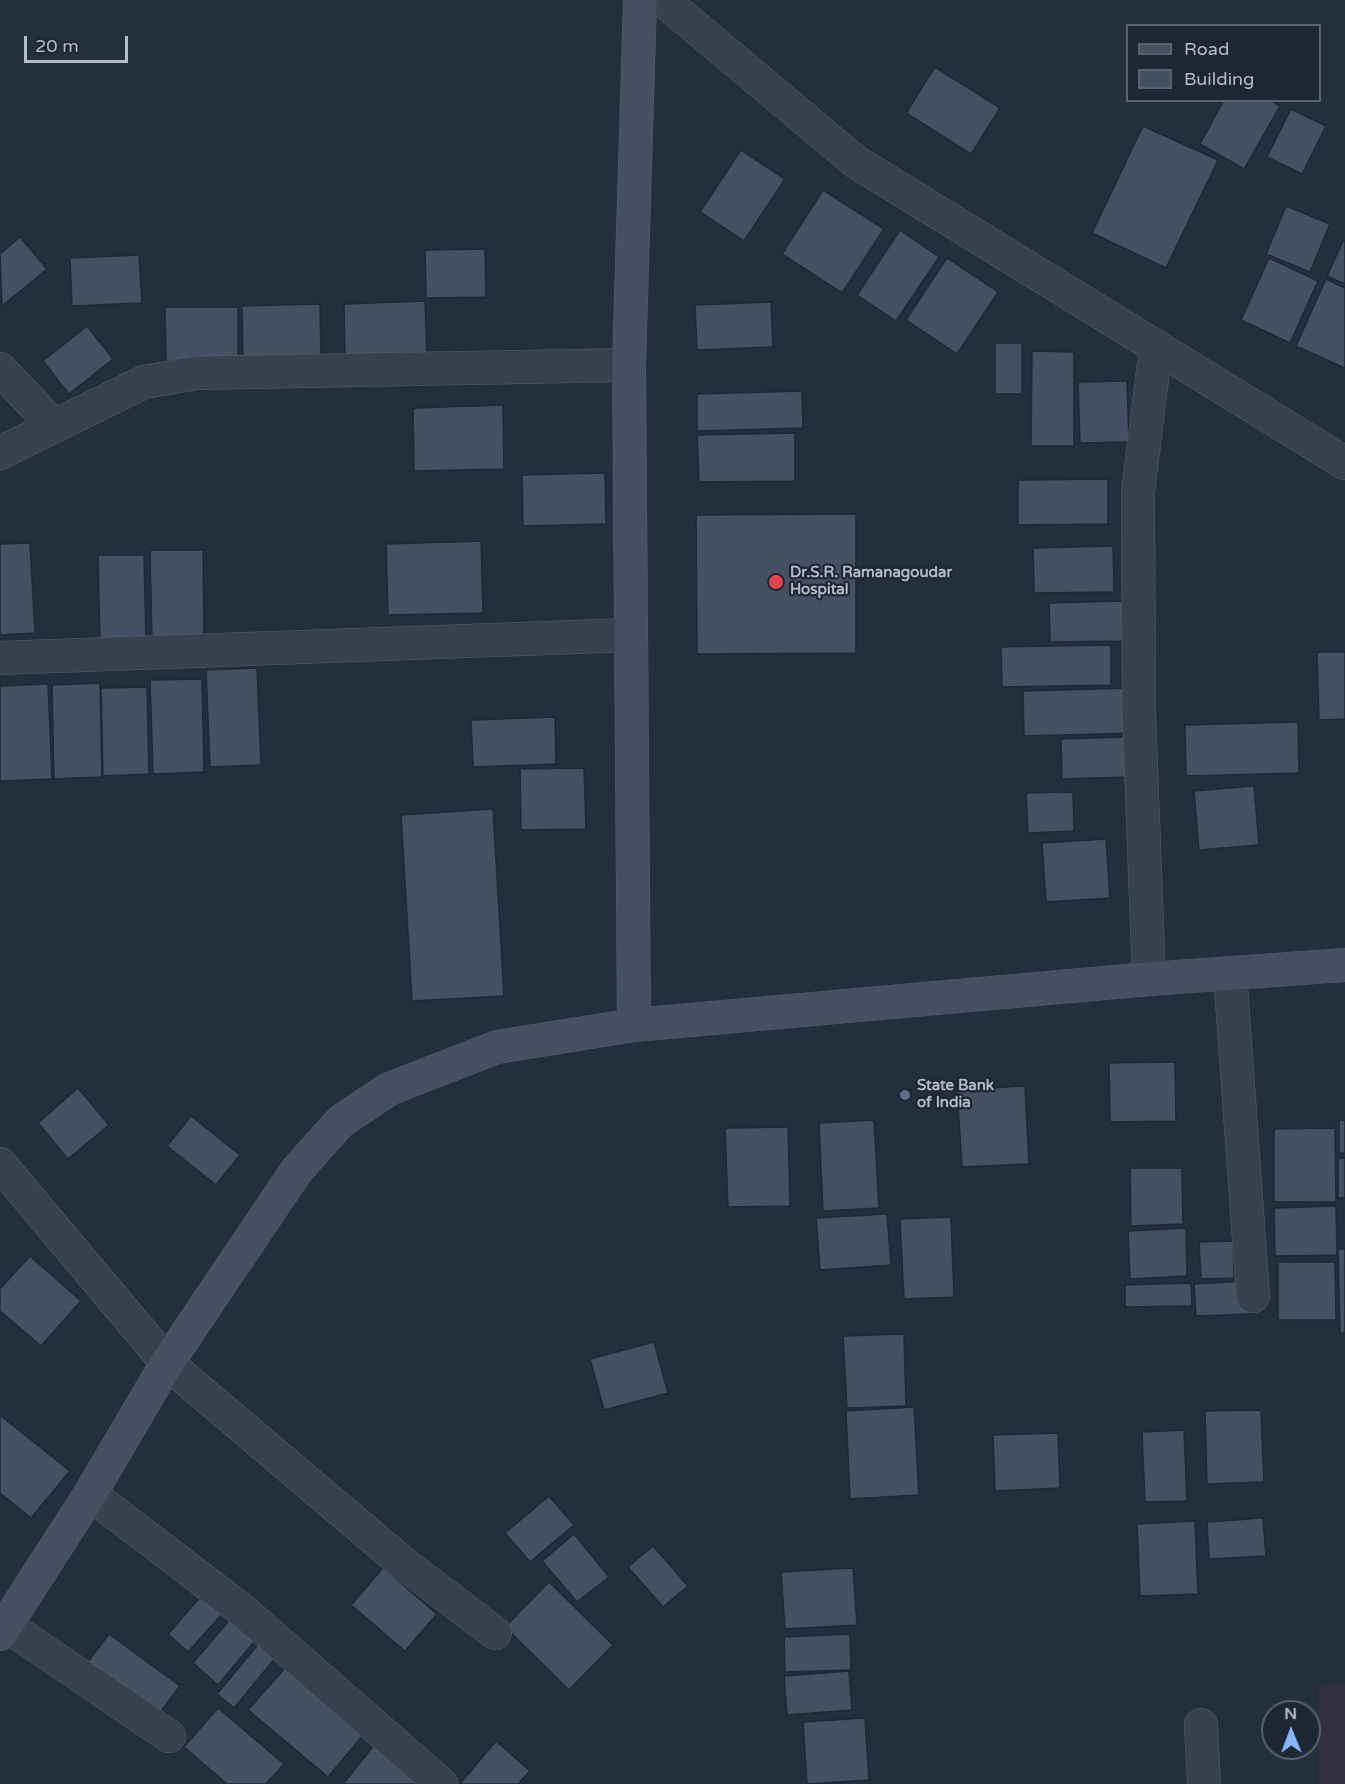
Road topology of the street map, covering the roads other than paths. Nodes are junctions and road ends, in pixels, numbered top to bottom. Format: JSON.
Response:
{"nodes":[{"id":1,"x":640,"y":0,"type":"edge"},
{"id":2,"x":663,"y":0,"type":"edge"},
{"id":3,"x":1156,"y":347,"type":"junction"},
{"id":4,"x":629,"y":365,"type":"junction"},
{"id":5,"x":0,"y":369,"type":"edge"},
{"id":6,"x":53,"y":425,"type":"junction"},
{"id":7,"x":0,"y":453,"type":"edge"},
{"id":8,"x":1345,"y":463,"type":"edge"},
{"id":9,"x":630,"y":635,"type":"junction"},
{"id":10,"x":0,"y":658,"type":"edge"},
{"id":11,"x":1345,"y":965,"type":"edge"},
{"id":12,"x":1230,"y":973,"type":"junction"},
{"id":13,"x":1149,"y":979,"type":"junction"},
{"id":14,"x":634,"y":1025,"type":"junction"},
{"id":15,"x":0,"y":1164,"type":"edge"},
{"id":16,"x":1253,"y":1296,"type":"dead end"},
{"id":17,"x":167,"y":1363,"type":"junction"},
{"id":18,"x":90,"y":1494,"type":"junction"},
{"id":19,"x":3,"y":1629,"type":"edge"},
{"id":20,"x":495,"y":1633,"type":"dead end"},
{"id":21,"x":1201,"y":1725,"type":"dead end"},
{"id":22,"x":169,"y":1736,"type":"dead end"},
{"id":23,"x":441,"y":1784,"type":"edge"},
{"id":24,"x":1204,"y":1784,"type":"edge"}],
"edges":[{"from":1,"to":4,"type":"street"},
{"from":2,"to":3,"type":"street"},
{"from":3,"to":8,"type":"street"},
{"from":3,"to":13,"type":"street"},
{"from":4,"to":6,"type":"street"},
{"from":4,"to":9,"type":"street"},
{"from":5,"to":6,"type":"street"},
{"from":6,"to":7,"type":"street"},
{"from":9,"to":10,"type":"street"},
{"from":9,"to":14,"type":"street"},
{"from":11,"to":12,"type":"street"},
{"from":12,"to":13,"type":"street"},
{"from":12,"to":16,"type":"street"},
{"from":13,"to":14,"type":"street"},
{"from":14,"to":17,"type":"street"},
{"from":15,"to":17,"type":"street"},
{"from":17,"to":18,"type":"street"},
{"from":17,"to":20,"type":"street"},
{"from":18,"to":19,"type":"street"},
{"from":18,"to":23,"type":"street"},
{"from":19,"to":22,"type":"street"},
{"from":21,"to":24,"type":"street"}]}
